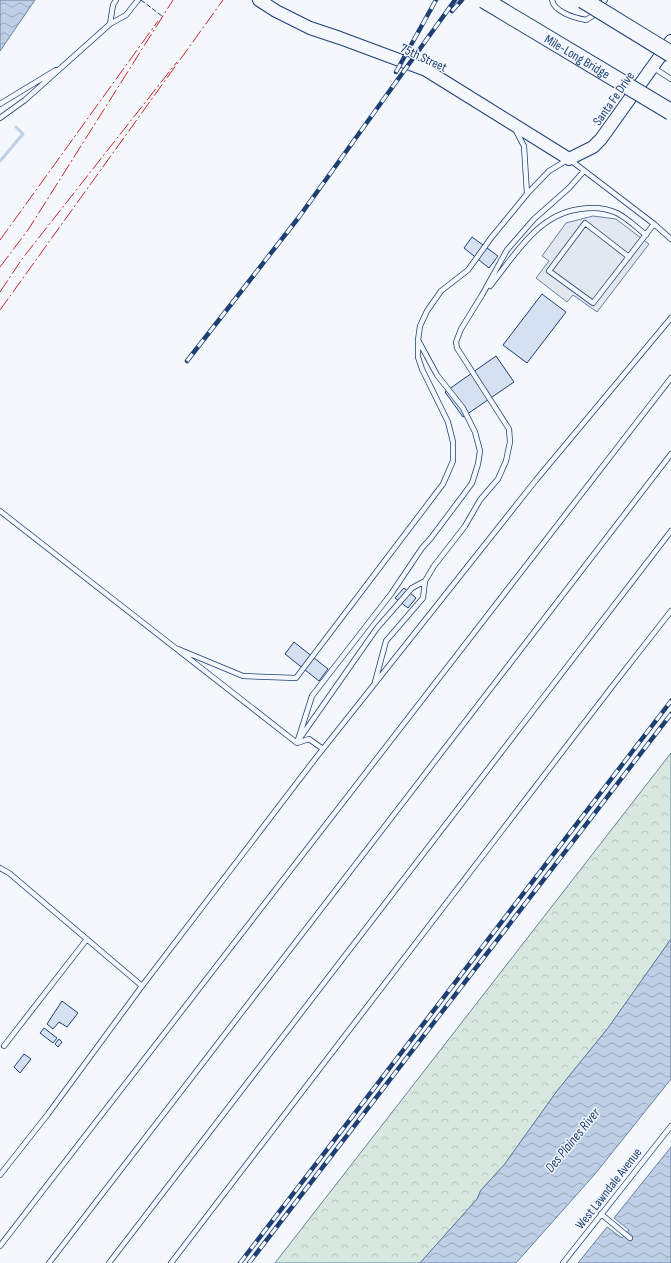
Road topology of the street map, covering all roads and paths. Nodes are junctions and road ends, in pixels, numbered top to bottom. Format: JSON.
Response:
{"nodes":[{"id":1,"x":116,"y":0,"type":"edge"},
{"id":2,"x":138,"y":0,"type":"edge"},
{"id":3,"x":484,"y":0,"type":"edge"},
{"id":4,"x":552,"y":0,"type":"edge"},
{"id":5,"x":583,"y":0,"type":"edge"},
{"id":6,"x":605,"y":0,"type":"edge"},
{"id":7,"x":262,"y":1,"type":"edge"},
{"id":8,"x":110,"y":24,"type":"junction"},
{"id":9,"x":671,"y":41,"type":"edge"},
{"id":10,"x":671,"y":54,"type":"edge"},
{"id":11,"x":66,"y":64,"type":"junction"},
{"id":12,"x":652,"y":67,"type":"junction"},
{"id":13,"x":671,"y":79,"type":"edge"},
{"id":14,"x":0,"y":104,"type":"edge"},
{"id":15,"x":671,"y":112,"type":"edge"},
{"id":16,"x":0,"y":118,"type":"edge"},
{"id":17,"x":512,"y":124,"type":"junction"},
{"id":18,"x":569,"y":159,"type":"junction"},
{"id":19,"x":584,"y":171,"type":"junction"},
{"id":20,"x":527,"y":194,"type":"junction"},
{"id":21,"x":654,"y":224,"type":"junction"},
{"id":22,"x":646,"y":235,"type":"junction"},
{"id":23,"x":671,"y":239,"type":"edge"},
{"id":24,"x":630,"y":257,"type":"junction"},
{"id":25,"x":482,"y":295,"type":"junction"},
{"id":26,"x":671,"y":318,"type":"edge"},
{"id":27,"x":418,"y":340,"type":"junction"},
{"id":28,"x":671,"y":378,"type":"edge"},
{"id":29,"x":671,"y":454,"type":"edge"},
{"id":30,"x":0,"y":511,"type":"edge"},
{"id":31,"x":671,"y":531,"type":"edge"},
{"id":32,"x":425,"y":581,"type":"junction"},
{"id":33,"x":671,"y":611,"type":"edge"},
{"id":34,"x":178,"y":650,"type":"junction"},
{"id":35,"x":374,"y":684,"type":"junction"},
{"id":36,"x":297,"y":742,"type":"junction"},
{"id":37,"x":324,"y":748,"type":"junction"},
{"id":38,"x":0,"y":863,"type":"edge"},
{"id":39,"x":0,"y":868,"type":"edge"},
{"id":40,"x":9,"y":873,"type":"junction"},
{"id":41,"x":87,"y":939,"type":"junction"},
{"id":42,"x":142,"y":986,"type":"junction"},
{"id":43,"x":4,"y":1046,"type":"dead end"},
{"id":44,"x":671,"y":1126,"type":"edge"},
{"id":45,"x":0,"y":1175,"type":"edge"},
{"id":46,"x":601,"y":1214,"type":"junction"},
{"id":47,"x":630,"y":1238,"type":"dead end"},
{"id":48,"x":0,"y":1246,"type":"edge"},
{"id":49,"x":49,"y":1263,"type":"edge"},
{"id":50,"x":109,"y":1263,"type":"edge"},
{"id":51,"x":171,"y":1263,"type":"edge"},
{"id":52,"x":563,"y":1263,"type":"edge"}],
"edges":[{"from":1,"to":8,"type":"lane"},
{"from":2,"to":8,"type":"lane"},
{"from":3,"to":15,"type":"highway","name":"Mile-Long Bridge","bridge":true},
{"from":4,"to":6,"type":"lane"},
{"from":5,"to":10,"type":"highway","bridge":true},
{"from":7,"to":17,"type":"street","name":"75th Street"},
{"from":8,"to":11,"type":"lane"},
{"from":9,"to":12,"type":"street","name":"Santa Fe Drive"},
{"from":11,"to":14,"type":"lane"},
{"from":11,"to":16,"type":"lane"},
{"from":12,"to":13,"type":"lane"},
{"from":12,"to":18,"type":"street","name":"Santa Fe Drive"},
{"from":17,"to":18,"type":"street","name":"75th Street"},
{"from":17,"to":20,"type":"lane"},
{"from":18,"to":19,"type":"lane"},
{"from":18,"to":20,"type":"lane"},
{"from":19,"to":21,"type":"lane"},
{"from":19,"to":25,"type":"lane"},
{"from":20,"to":27,"type":"lane"},
{"from":21,"to":22,"type":"lane"},
{"from":21,"to":23,"type":"lane"},
{"from":22,"to":24,"type":"lane"},
{"from":22,"to":25,"type":"lane"},
{"from":24,"to":24,"type":"lane"},
{"from":25,"to":32,"type":"lane"},
{"from":26,"to":35,"type":"lane"},
{"from":27,"to":34,"type":"lane"},
{"from":27,"to":36,"type":"lane"},
{"from":28,"to":48,"type":"lane"},
{"from":29,"to":49,"type":"lane"},
{"from":30,"to":34,"type":"lane"},
{"from":31,"to":50,"type":"lane"},
{"from":32,"to":35,"type":"lane"},
{"from":32,"to":36,"type":"lane"},
{"from":33,"to":51,"type":"lane"},
{"from":34,"to":36,"type":"lane"},
{"from":35,"to":37,"type":"lane"},
{"from":36,"to":37,"type":"lane"},
{"from":37,"to":42,"type":"lane"},
{"from":38,"to":40,"type":"lane"},
{"from":39,"to":40,"type":"lane"},
{"from":40,"to":41,"type":"lane"},
{"from":41,"to":42,"type":"lane"},
{"from":41,"to":43,"type":"lane"},
{"from":42,"to":45,"type":"lane"},
{"from":44,"to":46,"type":"lane","name":"West Lawndale Avenue"},
{"from":46,"to":47,"type":"lane"},
{"from":46,"to":52,"type":"lane","name":"West Lawndale Avenue"}]}
